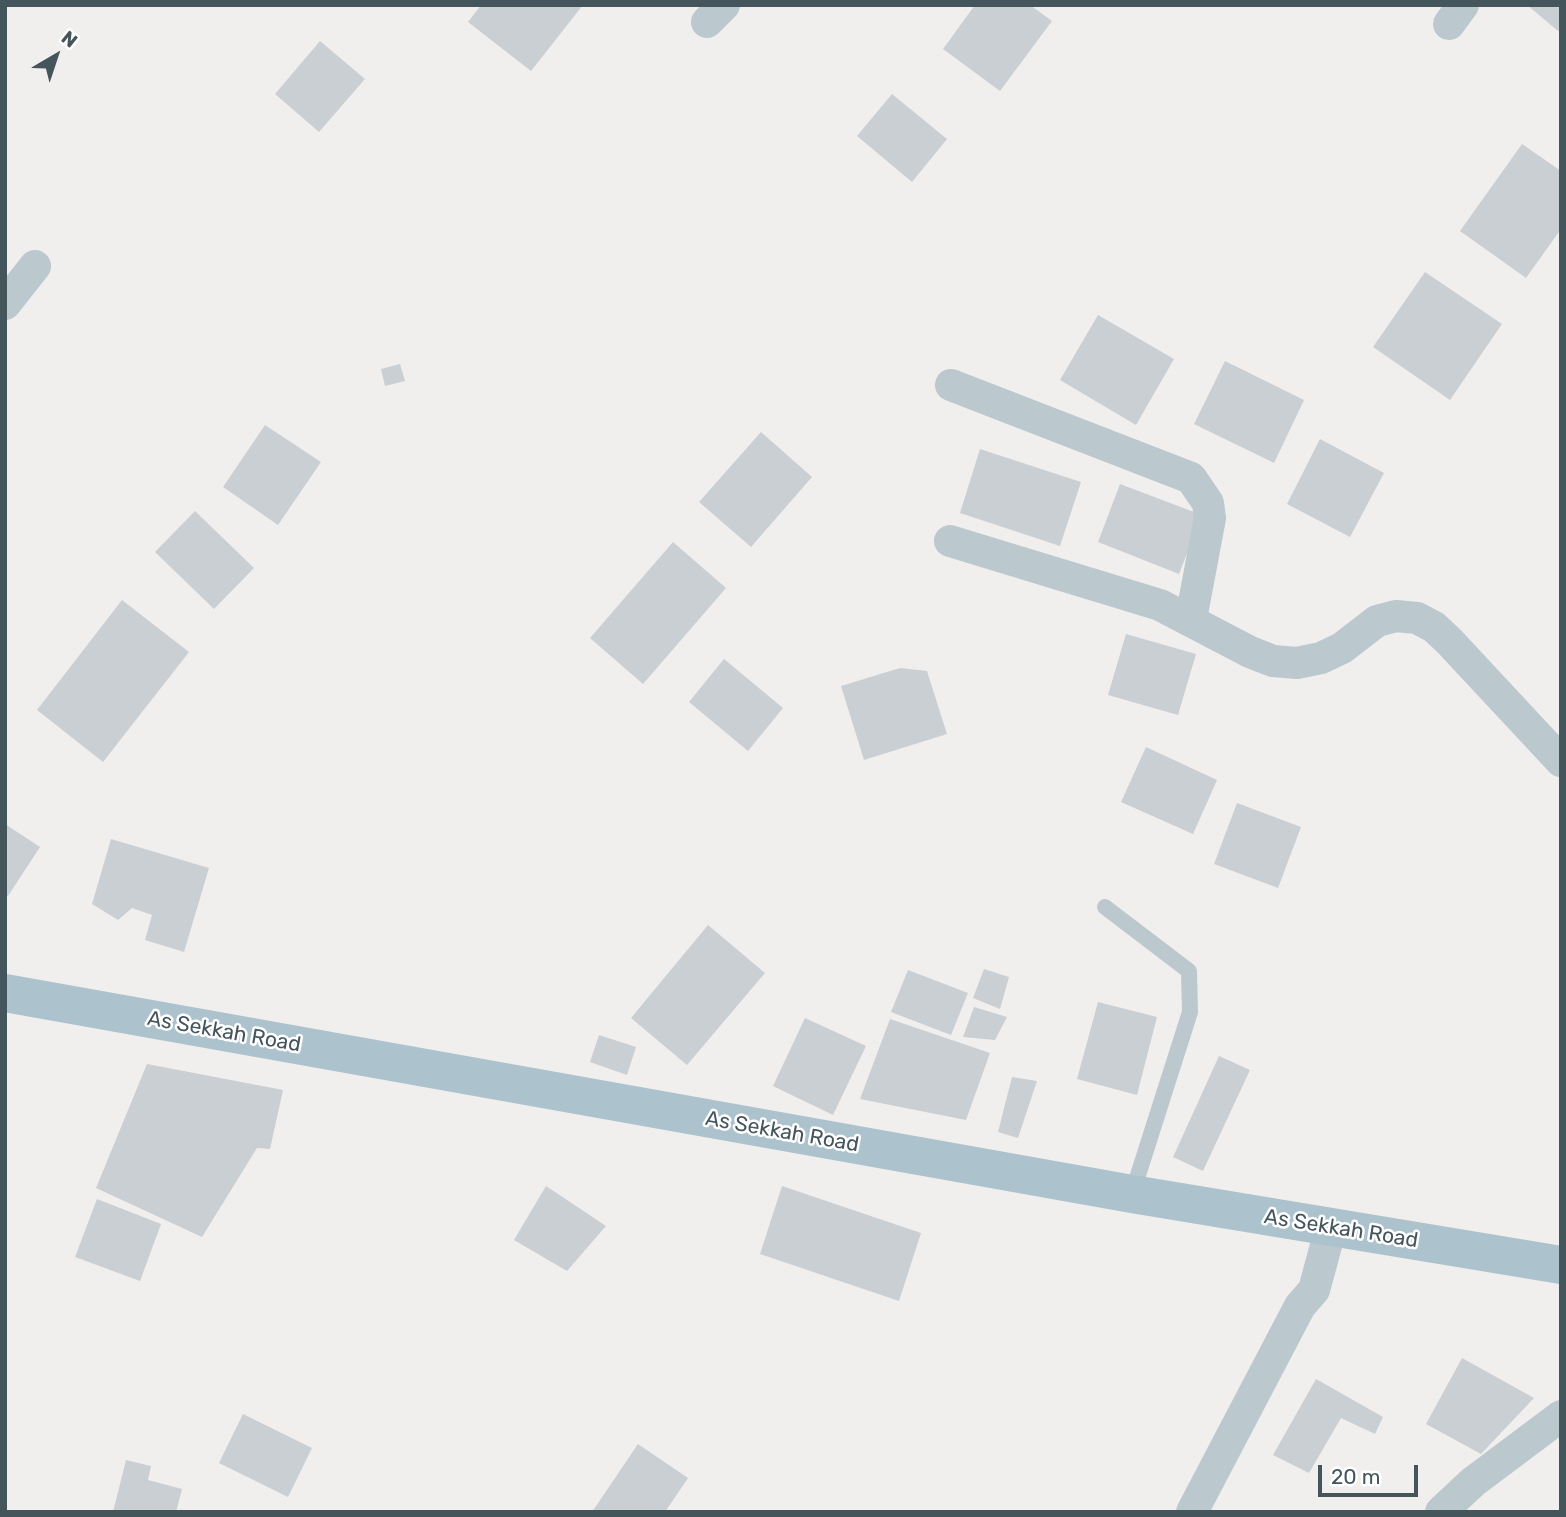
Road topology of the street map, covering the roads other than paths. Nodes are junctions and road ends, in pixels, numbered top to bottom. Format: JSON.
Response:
{"nodes":[{"id":1,"x":35,"y":266,"type":"dead end"},
{"id":2,"x":5,"y":304,"type":"edge"},
{"id":3,"x":951,"y":385,"type":"dead end"},
{"id":4,"x":950,"y":541,"type":"dead end"},
{"id":5,"x":1191,"y":619,"type":"junction"},
{"id":6,"x":1561,"y":761,"type":"edge"},
{"id":7,"x":1105,"y":907,"type":"dead end"},
{"id":8,"x":5,"y":993,"type":"edge"},
{"id":9,"x":1132,"y":1194,"type":"junction"},
{"id":10,"x":1331,"y":1227,"type":"junction"},
{"id":11,"x":1561,"y":1265,"type":"edge"},
{"id":12,"x":1561,"y":1416,"type":"edge"},
{"id":13,"x":1192,"y":1512,"type":"edge"},
{"id":14,"x":1441,"y":1512,"type":"edge"}],
"edges":[{"from":1,"to":2,"type":"street"},
{"from":3,"to":5,"type":"street"},
{"from":4,"to":5,"type":"street"},
{"from":5,"to":6,"type":"street"},
{"from":7,"to":9,"type":"lane"},
{"from":8,"to":9,"type":"main road","name":"As Sekkah Road"},
{"from":9,"to":10,"type":"main road","name":"As Sekkah Road"},
{"from":10,"to":11,"type":"main road","name":"As Sekkah Road"},
{"from":10,"to":13,"type":"street"},
{"from":12,"to":14,"type":"street"}]}
